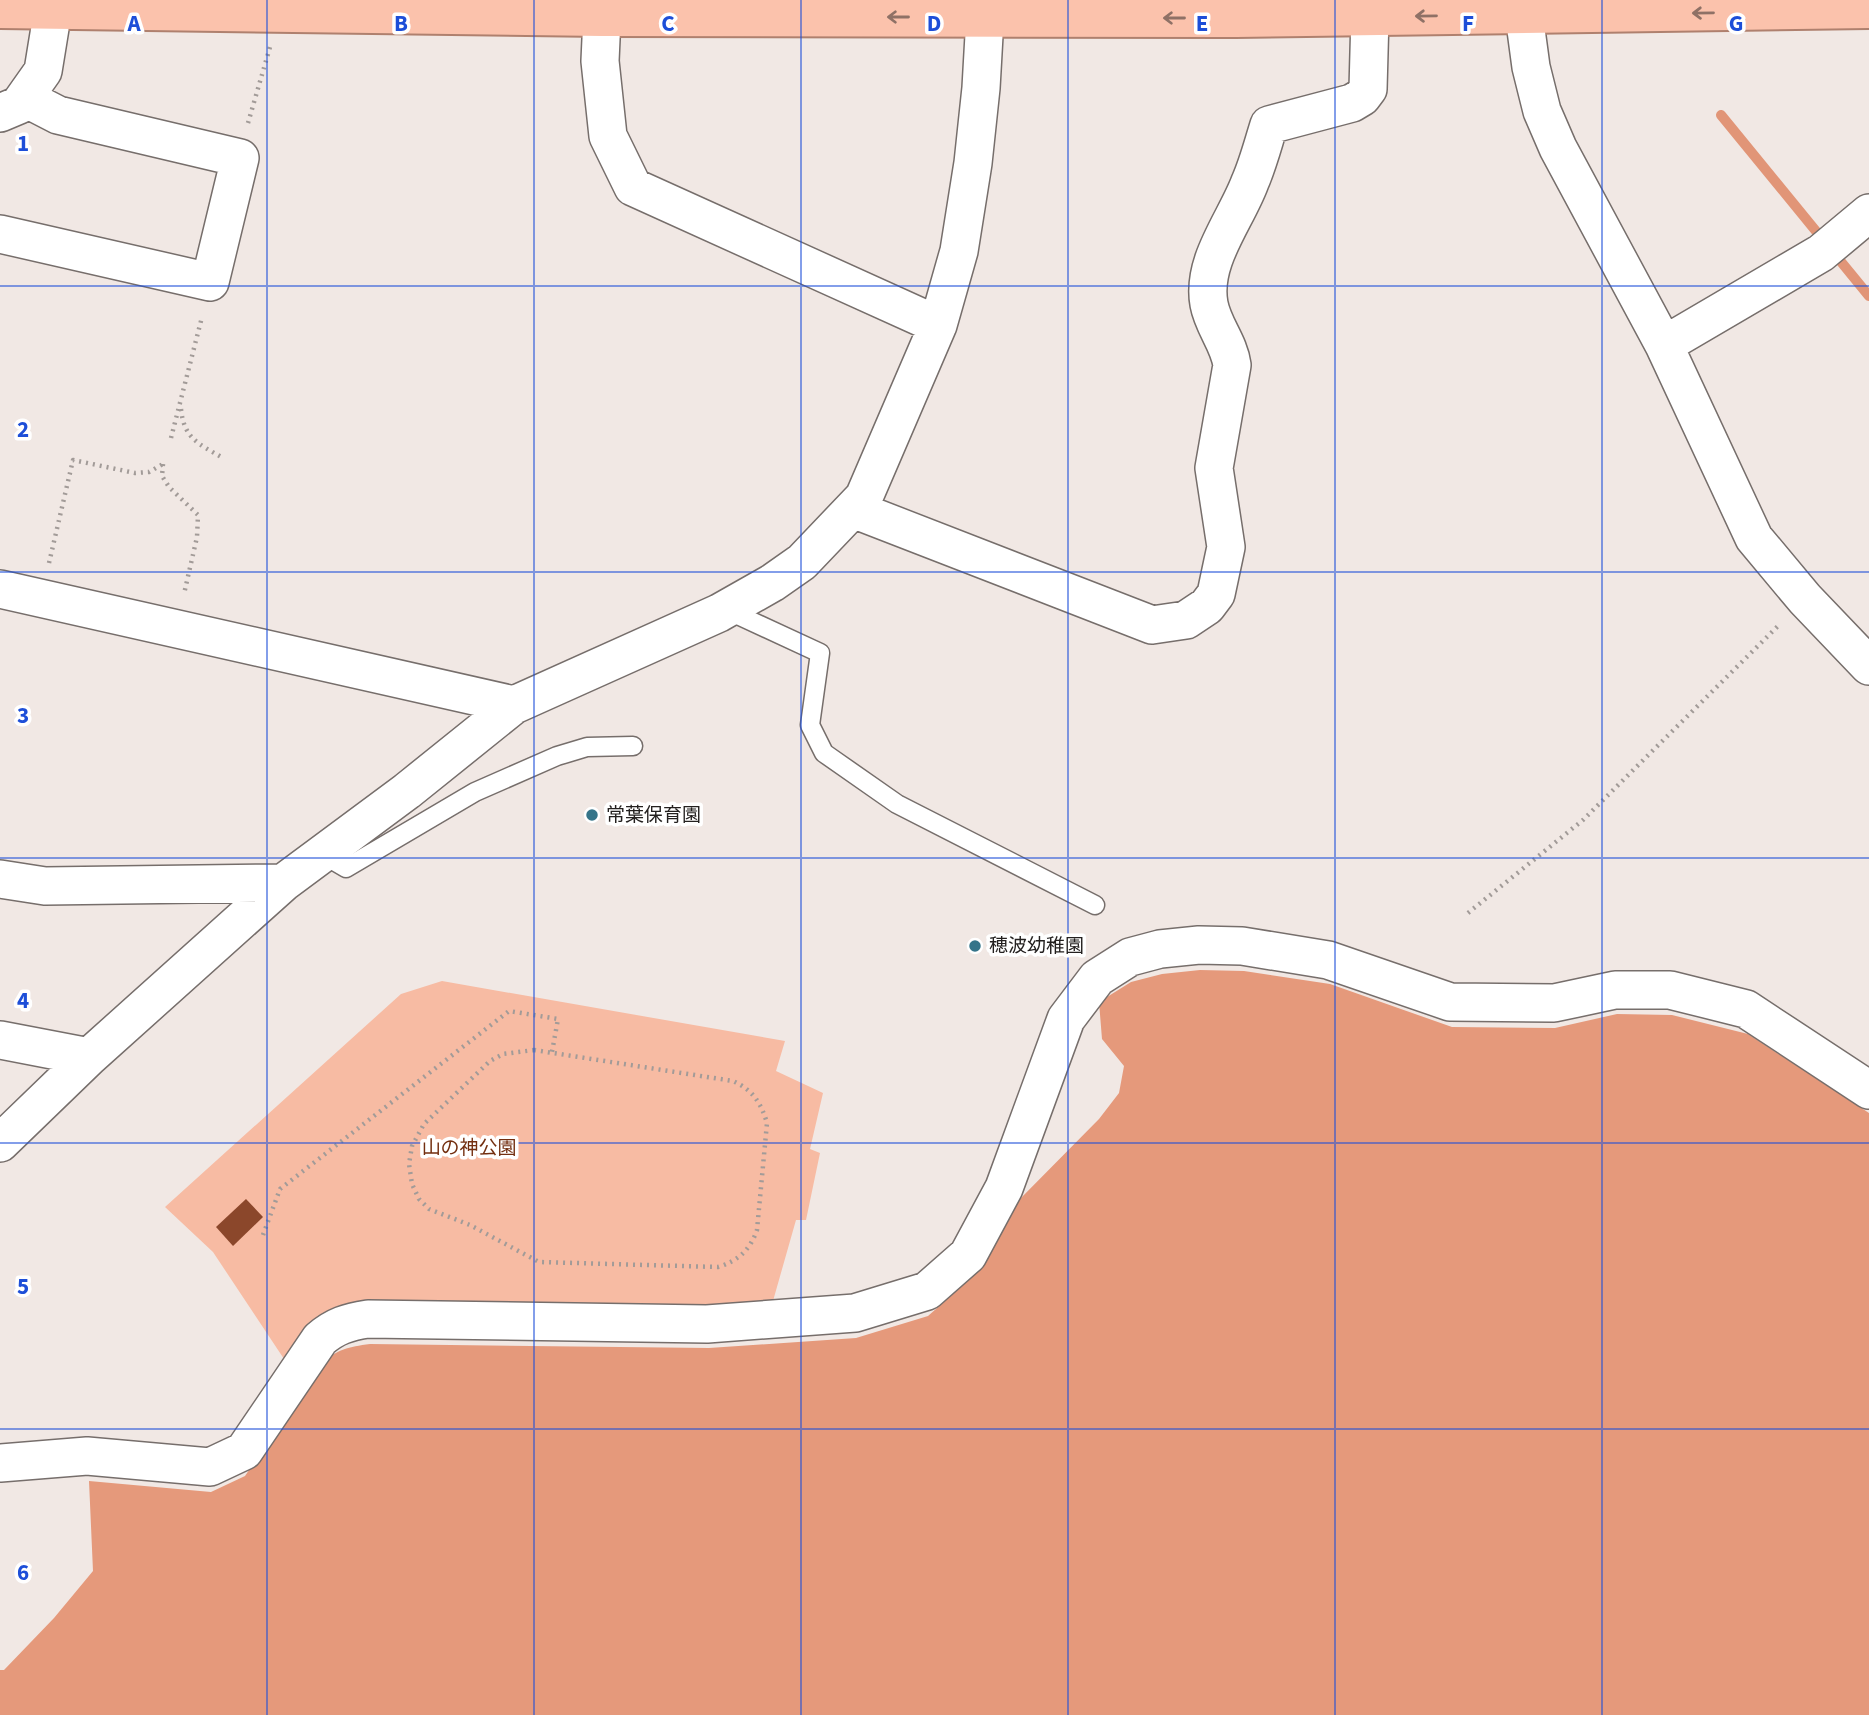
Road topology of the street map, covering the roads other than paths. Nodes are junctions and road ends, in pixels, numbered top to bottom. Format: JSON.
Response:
{"nodes":[{"id":1,"x":46,"y":5,"type":"edge"},
{"id":2,"x":986,"y":8,"type":"edge"},
{"id":3,"x":0,"y":9,"type":"edge"},
{"id":4,"x":1869,"y":9,"type":"edge"},
{"id":5,"x":1524,"y":15,"type":"junction"},
{"id":6,"x":1370,"y":16,"type":"junction"},
{"id":7,"x":602,"y":17,"type":"junction"},
{"id":8,"x":12,"y":105,"type":"edge"},
{"id":9,"x":1869,"y":213,"type":"edge"},
{"id":10,"x":0,"y":234,"type":"edge"},
{"id":11,"x":938,"y":325,"type":"junction"},
{"id":12,"x":1664,"y":345,"type":"junction"},
{"id":13,"x":853,"y":509,"type":"junction"},
{"id":14,"x":0,"y":589,"type":"edge"},
{"id":15,"x":725,"y":610,"type":"junction"},
{"id":16,"x":1869,"y":666,"type":"edge"},
{"id":17,"x":514,"y":705,"type":"junction"},
{"id":18,"x":634,"y":746,"type":"dead end"},
{"id":19,"x":322,"y":854,"type":"junction"},
{"id":20,"x":0,"y":879,"type":"edge"},
{"id":21,"x":283,"y":883,"type":"junction"},
{"id":22,"x":1096,"y":905,"type":"dead end"},
{"id":23,"x":0,"y":1040,"type":"edge"},
{"id":24,"x":89,"y":1057,"type":"junction"},
{"id":25,"x":1869,"y":1090,"type":"edge"},
{"id":26,"x":0,"y":1143,"type":"edge"},
{"id":27,"x":0,"y":1463,"type":"edge"}],
"edges":[{"from":1,"to":3,"type":"highway"},
{"from":1,"to":7,"type":"highway"},
{"from":1,"to":8,"type":"street"},
{"from":6,"to":2,"type":"highway","one_way":true},
{"from":2,"to":7,"type":"highway","one_way":true},
{"from":2,"to":11,"type":"street"},
{"from":4,"to":5,"type":"highway","one_way":true},
{"from":5,"to":6,"type":"highway","one_way":true},
{"from":5,"to":12,"type":"street"},
{"from":6,"to":13,"type":"street"},
{"from":7,"to":11,"type":"street"},
{"from":8,"to":10,"type":"street"},
{"from":9,"to":12,"type":"street"},
{"from":11,"to":13,"type":"street"},
{"from":12,"to":16,"type":"street"},
{"from":13,"to":15,"type":"street"},
{"from":14,"to":17,"type":"street"},
{"from":15,"to":17,"type":"street"},
{"from":15,"to":22,"type":"lane"},
{"from":17,"to":19,"type":"street"},
{"from":18,"to":19,"type":"lane"},
{"from":19,"to":21,"type":"street"},
{"from":20,"to":21,"type":"street"},
{"from":21,"to":24,"type":"street"},
{"from":23,"to":24,"type":"street"},
{"from":24,"to":26,"type":"street"},
{"from":25,"to":27,"type":"street"}]}
